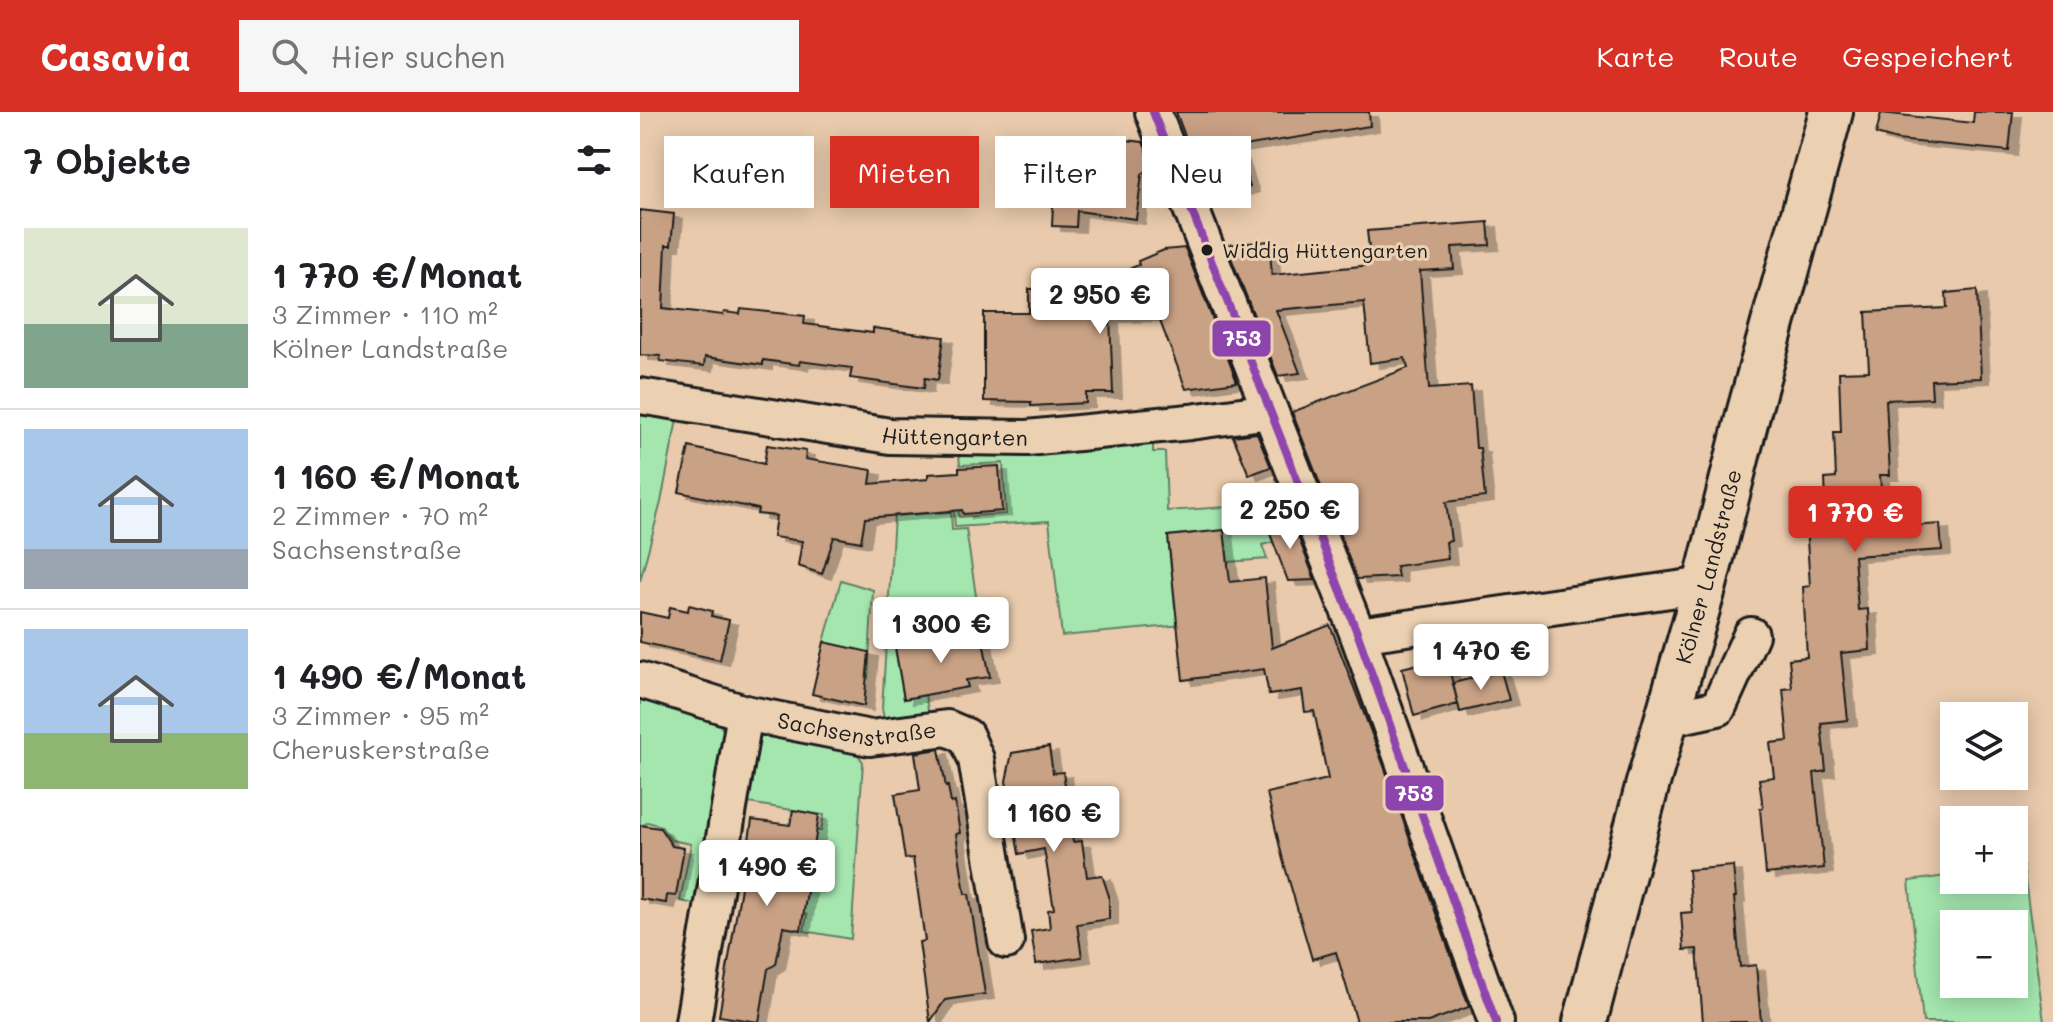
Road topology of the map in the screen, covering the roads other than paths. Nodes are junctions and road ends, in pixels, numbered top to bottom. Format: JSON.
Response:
{"nodes":[{"id":1,"x":1153,"y":112,"type":"edge"},
{"id":2,"x":1831,"y":112,"type":"edge"},
{"id":3,"x":640,"y":396,"type":"edge"},
{"id":4,"x":1270,"y":411,"type":"junction"},
{"id":5,"x":1705,"y":585,"type":"junction"},
{"id":6,"x":1358,"y":635,"type":"junction"},
{"id":7,"x":1751,"y":635,"type":"dead end"},
{"id":8,"x":640,"y":680,"type":"edge"},
{"id":9,"x":745,"y":713,"type":"junction"},
{"id":10,"x":1667,"y":719,"type":"junction"},
{"id":11,"x":1006,"y":941,"type":"dead end"},
{"id":12,"x":1491,"y":1020,"type":"edge"},
{"id":13,"x":693,"y":1022,"type":"edge"},
{"id":14,"x":1585,"y":1022,"type":"edge"}],
"edges":[{"from":1,"to":4,"type":"street"},
{"from":2,"to":5,"type":"main road","name":"Kölner Landstraße"},
{"from":3,"to":4,"type":"street","name":"Hüttengarten"},
{"from":4,"to":6,"type":"street"},
{"from":5,"to":6,"type":"street"},
{"from":5,"to":10,"type":"main road","name":"Kölner Landstraße"},
{"from":6,"to":12,"type":"street"},
{"from":7,"to":10,"type":"street"},
{"from":8,"to":9,"type":"street","name":"Sachsenstraße"},
{"from":9,"to":11,"type":"street","name":"Sachsenstraße"},
{"from":9,"to":13,"type":"street"},
{"from":10,"to":14,"type":"main road","name":"Kölner Landstraße"}]}
